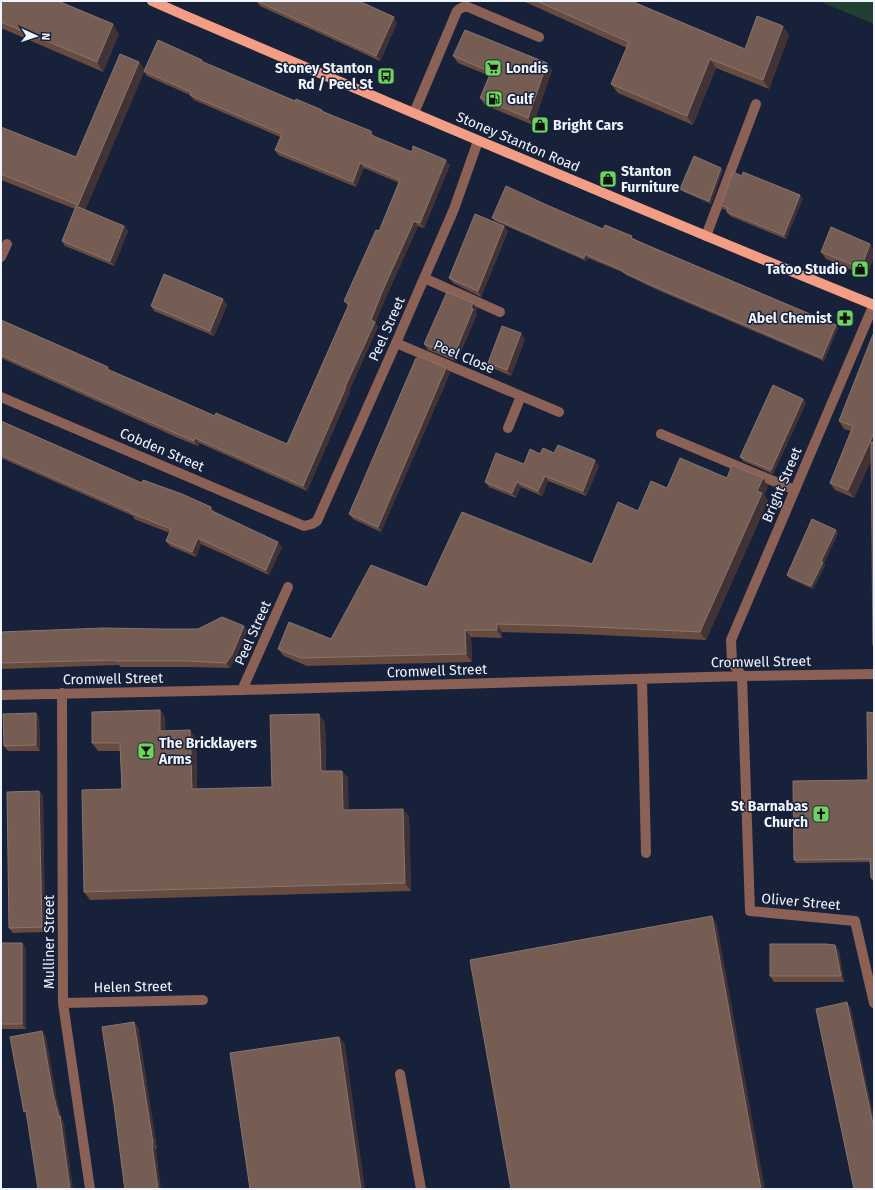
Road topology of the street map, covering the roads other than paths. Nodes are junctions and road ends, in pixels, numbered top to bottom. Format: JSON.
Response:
{"nodes":[{"id":1,"x":152,"y":1,"type":"edge"},
{"id":2,"x":539,"y":37,"type":"dead end"},
{"id":3,"x":756,"y":104,"type":"dead end"},
{"id":4,"x":414,"y":113,"type":"junction"},
{"id":5,"x":478,"y":141,"type":"junction"},
{"id":6,"x":706,"y":236,"type":"junction"},
{"id":7,"x":7,"y":244,"type":"dead end"},
{"id":8,"x":1,"y":258,"type":"edge"},
{"id":9,"x":424,"y":278,"type":"junction"},
{"id":10,"x":874,"y":304,"type":"edge"},
{"id":11,"x":500,"y":312,"type":"dead end"},
{"id":12,"x":396,"y":343,"type":"junction"},
{"id":13,"x":521,"y":396,"type":"junction"},
{"id":14,"x":1,"y":397,"type":"edge"},
{"id":15,"x":559,"y":412,"type":"dead end"},
{"id":16,"x":508,"y":428,"type":"dead end"},
{"id":17,"x":661,"y":434,"type":"dead end"},
{"id":18,"x":795,"y":490,"type":"junction"},
{"id":19,"x":312,"y":524,"type":"joint"},
{"id":20,"x":288,"y":587,"type":"dead end"},
{"id":21,"x":874,"y":674,"type":"edge"},
{"id":22,"x":742,"y":676,"type":"junction"},
{"id":23,"x":642,"y":679,"type":"junction"},
{"id":24,"x":242,"y":690,"type":"junction"},
{"id":25,"x":62,"y":694,"type":"junction"},
{"id":26,"x":1,"y":695,"type":"edge"},
{"id":27,"x":646,"y":853,"type":"dead end"},
{"id":28,"x":203,"y":1000,"type":"dead end"},
{"id":29,"x":63,"y":1003,"type":"junction"},
{"id":30,"x":874,"y":1003,"type":"edge"},
{"id":31,"x":400,"y":1074,"type":"dead end"},
{"id":32,"x":90,"y":1189,"type":"edge"},
{"id":33,"x":421,"y":1189,"type":"edge"}],
"edges":[{"from":1,"to":4,"type":"main road","name":"Stoney Stanton Road"},
{"from":2,"to":4,"type":"street"},
{"from":3,"to":6,"type":"street"},
{"from":4,"to":5,"type":"main road","name":"Stoney Stanton Road"},
{"from":5,"to":6,"type":"main road","name":"Stoney Stanton Road"},
{"from":5,"to":9,"type":"street","name":"Peel Street"},
{"from":6,"to":10,"type":"main road","name":"Stoney Stanton Road"},
{"from":7,"to":8,"type":"street"},
{"from":9,"to":11,"type":"street"},
{"from":9,"to":12,"type":"street","name":"Peel Street"},
{"from":10,"to":18,"type":"street","name":"Bright Street"},
{"from":12,"to":13,"type":"street","name":"Peel Close"},
{"from":12,"to":19,"type":"street","name":"Peel Street"},
{"from":13,"to":15,"type":"street","name":"Peel Close"},
{"from":13,"to":16,"type":"street"},
{"from":14,"to":19,"type":"street","name":"Cobden Street"},
{"from":17,"to":18,"type":"street"},
{"from":18,"to":22,"type":"street","name":"Bright Street"},
{"from":20,"to":24,"type":"street","name":"Peel Street"},
{"from":21,"to":22,"type":"street","name":"Cromwell Street"},
{"from":22,"to":23,"type":"street","name":"Cromwell Street"},
{"from":22,"to":30,"type":"street","name":"Oliver Street"},
{"from":23,"to":24,"type":"street","name":"Cromwell Street"},
{"from":23,"to":27,"type":"street"},
{"from":24,"to":25,"type":"street","name":"Cromwell Street"},
{"from":25,"to":26,"type":"street","name":"Cromwell Street"},
{"from":25,"to":29,"type":"street","name":"Mulliner Street"},
{"from":28,"to":29,"type":"street","name":"Helen Street"},
{"from":29,"to":32,"type":"street","name":"Mulliner Street"},
{"from":31,"to":33,"type":"street"}]}
